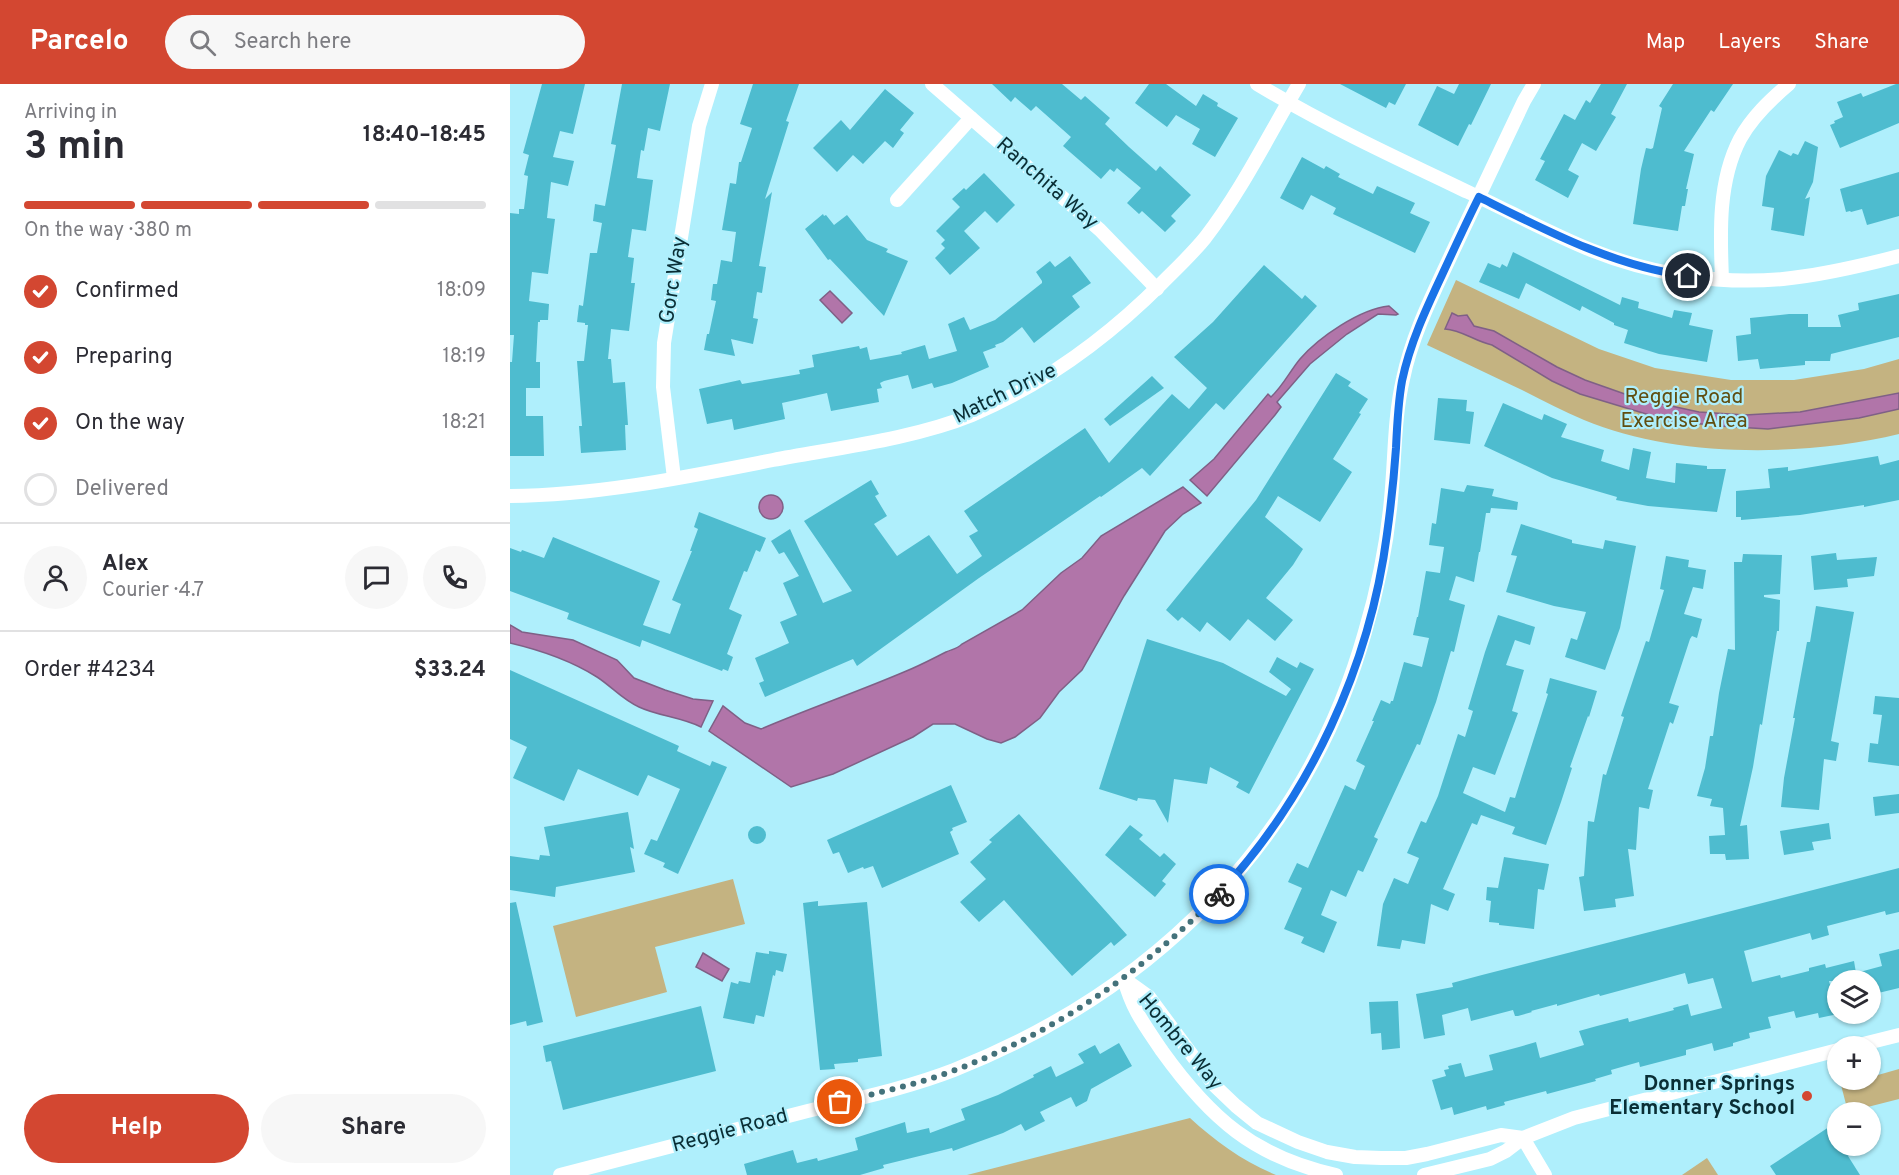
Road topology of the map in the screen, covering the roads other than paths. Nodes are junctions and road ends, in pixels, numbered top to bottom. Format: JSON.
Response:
{"nodes":[{"id":1,"x":712,"y":84,"type":"edge"},
{"id":2,"x":932,"y":84,"type":"edge"},
{"id":3,"x":1257,"y":84,"type":"edge"},
{"id":4,"x":1299,"y":84,"type":"edge"},
{"id":5,"x":1534,"y":84,"type":"edge"},
{"id":6,"x":1789,"y":84,"type":"edge"},
{"id":7,"x":1288,"y":103,"type":"junction"},
{"id":8,"x":972,"y":118,"type":"junction"},
{"id":9,"x":1479,"y":197,"type":"junction"},
{"id":10,"x":897,"y":200,"type":"dead end"},
{"id":11,"x":1899,"y":256,"type":"edge"},
{"id":12,"x":1722,"y":279,"type":"junction"},
{"id":13,"x":1156,"y":289,"type":"junction"},
{"id":14,"x":674,"y":478,"type":"junction"},
{"id":15,"x":510,"y":496,"type":"edge"},
{"id":16,"x":1124,"y":979,"type":"junction"},
{"id":17,"x":1899,"y":1035,"type":"edge"},
{"id":18,"x":1881,"y":1040,"type":"edge"},
{"id":19,"x":1827,"y":1053,"type":"edge"},
{"id":20,"x":1523,"y":1138,"type":"junction"},
{"id":21,"x":560,"y":1175,"type":"edge"},
{"id":22,"x":1336,"y":1175,"type":"edge"},
{"id":23,"x":1424,"y":1175,"type":"edge"},
{"id":24,"x":1545,"y":1175,"type":"edge"}],
"edges":[{"from":1,"to":14,"type":"street","name":"Gorc Way"},
{"from":2,"to":8,"type":"street","name":"Ranchita Way"},
{"from":3,"to":7,"type":"street"},
{"from":4,"to":7,"type":"street","name":"Match Drive"},
{"from":5,"to":9,"type":"street","name":"Reggie Road"},
{"from":6,"to":12,"type":"street"},
{"from":7,"to":9,"type":"street"},
{"from":7,"to":13,"type":"street","name":"Match Drive"},
{"from":8,"to":10,"type":"street"},
{"from":8,"to":13,"type":"street","name":"Ranchita Way"},
{"from":9,"to":12,"type":"street"},
{"from":9,"to":16,"type":"street","name":"Reggie Road"},
{"from":11,"to":12,"type":"street"},
{"from":13,"to":14,"type":"street","name":"Match Drive"},
{"from":14,"to":15,"type":"street","name":"Match Drive"},
{"from":16,"to":20,"type":"street","name":"Hombre Way"},
{"from":16,"to":21,"type":"street","name":"Reggie Road"},
{"from":16,"to":22,"type":"street","name":"Hombre Way"},
{"from":17,"to":18,"type":"street"},
{"from":19,"to":20,"type":"street","name":"Hombre Way"},
{"from":20,"to":23,"type":"street","name":"Hombre Way"},
{"from":20,"to":24,"type":"street"}]}
